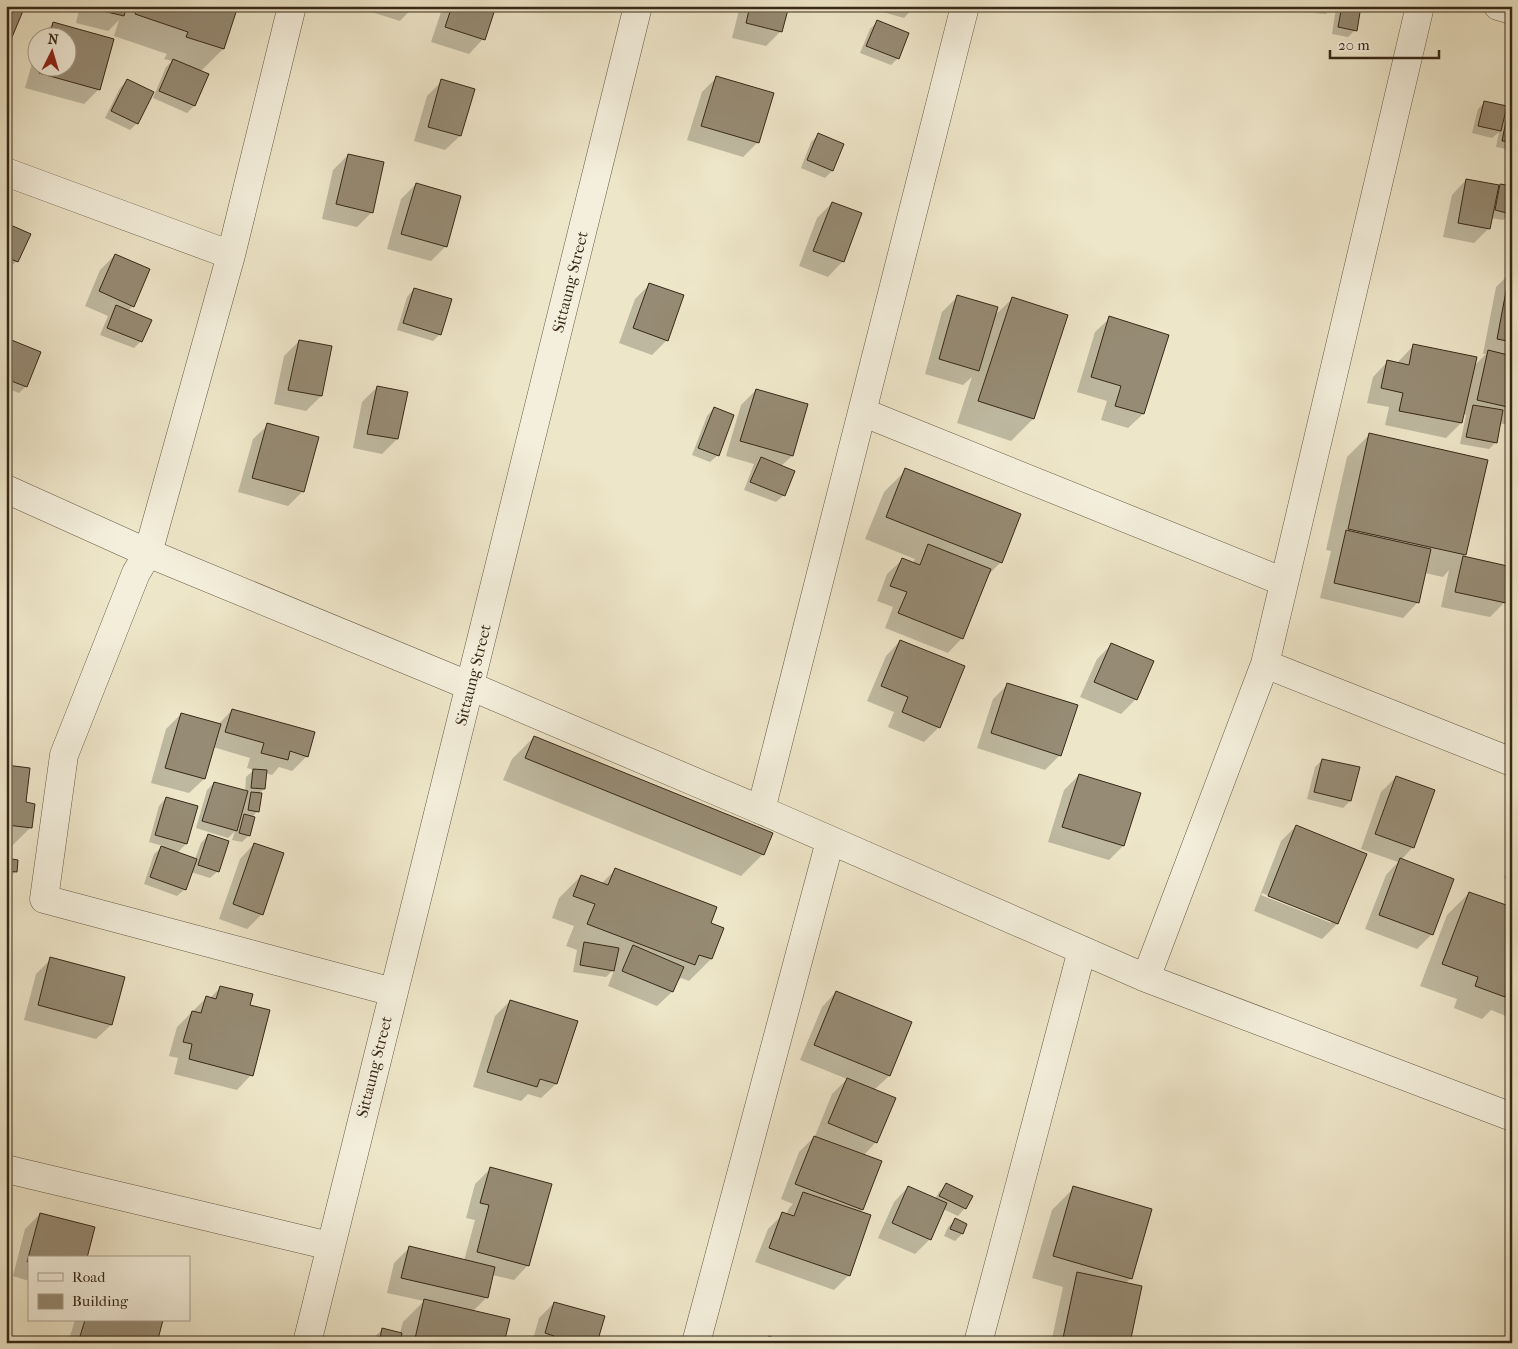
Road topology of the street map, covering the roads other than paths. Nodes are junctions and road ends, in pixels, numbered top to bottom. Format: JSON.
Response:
{"nodes":[{"id":1,"x":292,"y":6,"type":"edge"},
{"id":2,"x":638,"y":6,"type":"edge"},
{"id":3,"x":965,"y":6,"type":"edge"},
{"id":4,"x":1420,"y":6,"type":"edge"},
{"id":5,"x":1498,"y":6,"type":"edge"},
{"id":6,"x":1512,"y":10,"type":"edge"},
{"id":7,"x":6,"y":172,"type":"edge"},
{"id":8,"x":231,"y":255,"type":"junction"},
{"id":9,"x":862,"y":412,"type":"junction"},
{"id":10,"x":6,"y":489,"type":"edge"},
{"id":11,"x":148,"y":553,"type":"junction"},
{"id":12,"x":1284,"y":582,"type":"junction"},
{"id":13,"x":1265,"y":664,"type":"junction"},
{"id":14,"x":470,"y":686,"type":"junction"},
{"id":15,"x":1512,"y":762,"type":"edge"},
{"id":16,"x":761,"y":810,"type":"junction"},
{"id":17,"x":830,"y":841,"type":"junction"},
{"id":18,"x":1082,"y":950,"type":"junction"},
{"id":19,"x":1146,"y":978,"type":"junction"},
{"id":20,"x":393,"y":992,"type":"junction"},
{"id":21,"x":1512,"y":1117,"type":"edge"},
{"id":22,"x":6,"y":1169,"type":"edge"},
{"id":23,"x":330,"y":1246,"type":"junction"},
{"id":24,"x":307,"y":1343,"type":"edge"},
{"id":25,"x":696,"y":1343,"type":"edge"},
{"id":26,"x":978,"y":1343,"type":"edge"}],
"edges":[{"from":1,"to":8,"type":"street"},
{"from":2,"to":14,"type":"street","name":"Sittaung Street"},
{"from":3,"to":9,"type":"street"},
{"from":4,"to":12,"type":"street"},
{"from":5,"to":6,"type":"street"},
{"from":7,"to":8,"type":"street"},
{"from":8,"to":11,"type":"street"},
{"from":9,"to":12,"type":"street"},
{"from":9,"to":16,"type":"street"},
{"from":10,"to":11,"type":"street"},
{"from":11,"to":14,"type":"street"},
{"from":11,"to":20,"type":"street"},
{"from":12,"to":13,"type":"street"},
{"from":13,"to":15,"type":"street"},
{"from":13,"to":19,"type":"street"},
{"from":14,"to":16,"type":"street"},
{"from":14,"to":20,"type":"street","name":"Sittaung Street"},
{"from":16,"to":17,"type":"street"},
{"from":17,"to":18,"type":"street"},
{"from":17,"to":25,"type":"street"},
{"from":18,"to":19,"type":"street"},
{"from":18,"to":26,"type":"street"},
{"from":19,"to":21,"type":"street"},
{"from":20,"to":23,"type":"street","name":"Sittaung Street"},
{"from":22,"to":23,"type":"street"},
{"from":23,"to":24,"type":"street","name":"Sittaung Street"}]}
